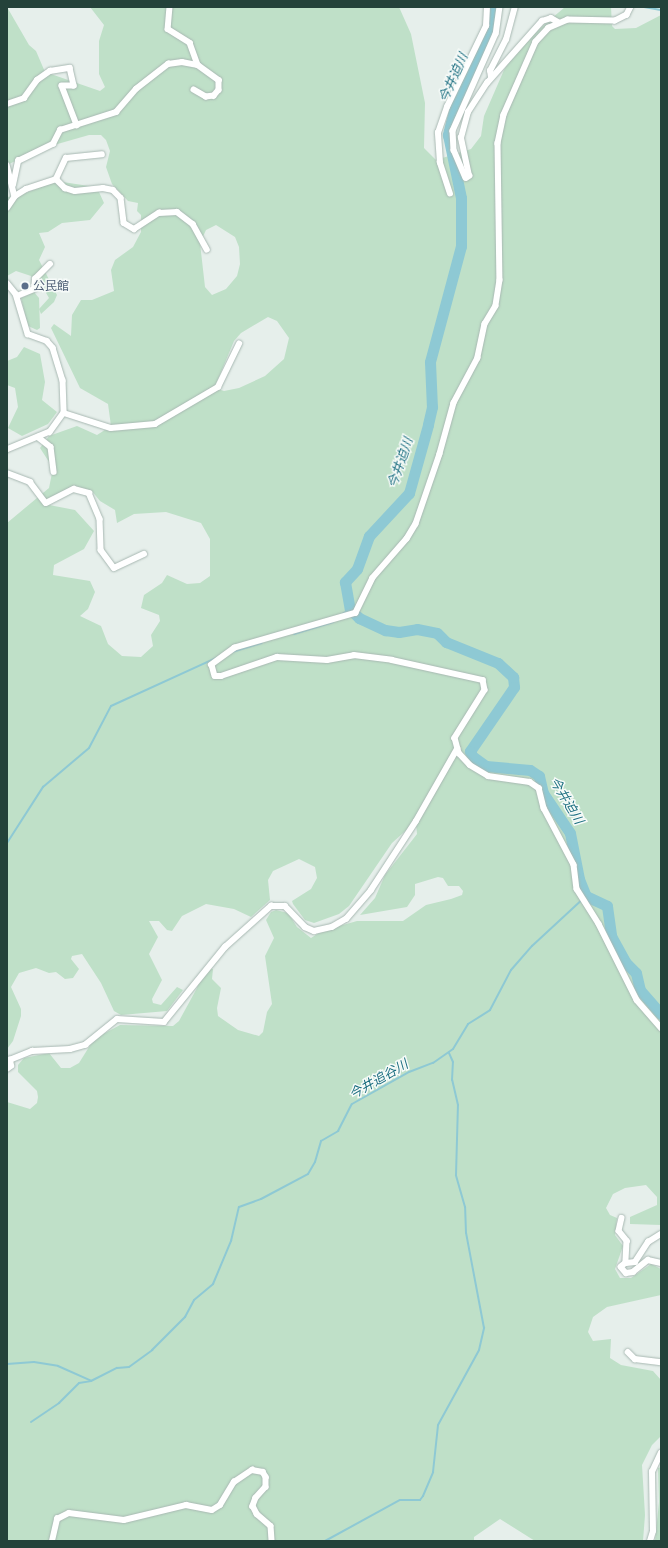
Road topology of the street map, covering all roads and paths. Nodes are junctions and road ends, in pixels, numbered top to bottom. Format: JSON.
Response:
{"nodes":[{"id":1,"x":170,"y":7,"type":"edge"},
{"id":2,"x":488,"y":7,"type":"edge"},
{"id":3,"x":500,"y":7,"type":"edge"},
{"id":4,"x":515,"y":7,"type":"edge"},
{"id":5,"x":631,"y":7,"type":"edge"},
{"id":6,"x":558,"y":22,"type":"junction"},
{"id":7,"x":198,"y":65,"type":"junction"},
{"id":8,"x":491,"y":77,"type":"junction"},
{"id":9,"x":194,"y":90,"type":"dead end"},
{"id":10,"x":7,"y":104,"type":"edge"},
{"id":11,"x":77,"y":125,"type":"junction"},
{"id":12,"x":102,"y":154,"type":"dead end"},
{"id":13,"x":7,"y":165,"type":"edge"},
{"id":14,"x":56,"y":179,"type":"junction"},
{"id":15,"x":13,"y":185,"type":"junction"},
{"id":16,"x":450,"y":194,"type":"dead end"},
{"id":17,"x":16,"y":196,"type":"junction"},
{"id":18,"x":7,"y":208,"type":"edge"},
{"id":19,"x":207,"y":249,"type":"dead end"},
{"id":20,"x":50,"y":264,"type":"dead end"},
{"id":21,"x":7,"y":283,"type":"edge"},
{"id":22,"x":17,"y":296,"type":"junction"},
{"id":23,"x":239,"y":344,"type":"dead end"},
{"id":24,"x":64,"y":413,"type":"junction"},
{"id":25,"x":38,"y":438,"type":"junction"},
{"id":26,"x":7,"y":450,"type":"edge"},
{"id":27,"x":54,"y":472,"type":"dead end"},
{"id":28,"x":7,"y":474,"type":"edge"},
{"id":29,"x":144,"y":554,"type":"dead end"},
{"id":30,"x":457,"y":749,"type":"junction"},
{"id":31,"x":661,"y":1028,"type":"edge"},
{"id":32,"x":8,"y":1061,"type":"edge"},
{"id":33,"x":7,"y":1069,"type":"edge"},
{"id":34,"x":622,"y":1218,"type":"dead end"},
{"id":35,"x":661,"y":1234,"type":"edge"},
{"id":36,"x":626,"y":1263,"type":"junction"},
{"id":37,"x":661,"y":1263,"type":"edge"},
{"id":38,"x":628,"y":1352,"type":"dead end"},
{"id":39,"x":661,"y":1362,"type":"edge"},
{"id":40,"x":661,"y":1453,"type":"edge"},
{"id":41,"x":52,"y":1541,"type":"edge"},
{"id":42,"x":272,"y":1541,"type":"edge"},
{"id":43,"x":650,"y":1541,"type":"edge"}],
"edges":[{"from":1,"to":7,"type":"street"},
{"from":2,"to":16,"type":"street"},
{"from":3,"to":8,"type":"street"},
{"from":4,"to":8,"type":"street"},
{"from":5,"to":6,"type":"street"},
{"from":6,"to":8,"type":"street"},
{"from":6,"to":30,"type":"street"},
{"from":7,"to":9,"type":"street"},
{"from":7,"to":11,"type":"street"},
{"from":10,"to":11,"type":"street"},
{"from":11,"to":15,"type":"street"},
{"from":12,"to":14,"type":"street"},
{"from":13,"to":15,"type":"street"},
{"from":14,"to":17,"type":"street"},
{"from":14,"to":19,"type":"street"},
{"from":15,"to":17,"type":"street"},
{"from":17,"to":18,"type":"street"},
{"from":20,"to":22,"type":"street"},
{"from":21,"to":22,"type":"street"},
{"from":22,"to":24,"type":"street"},
{"from":23,"to":24,"type":"street"},
{"from":24,"to":25,"type":"street"},
{"from":25,"to":26,"type":"street"},
{"from":25,"to":27,"type":"street"},
{"from":28,"to":29,"type":"street"},
{"from":30,"to":31,"type":"street"},
{"from":30,"to":32,"type":"street"},
{"from":32,"to":33,"type":"street"},
{"from":34,"to":36,"type":"street"},
{"from":35,"to":36,"type":"street"},
{"from":36,"to":37,"type":"street"},
{"from":38,"to":39,"type":"street"},
{"from":40,"to":43,"type":"street"},
{"from":41,"to":42,"type":"street"}]}
